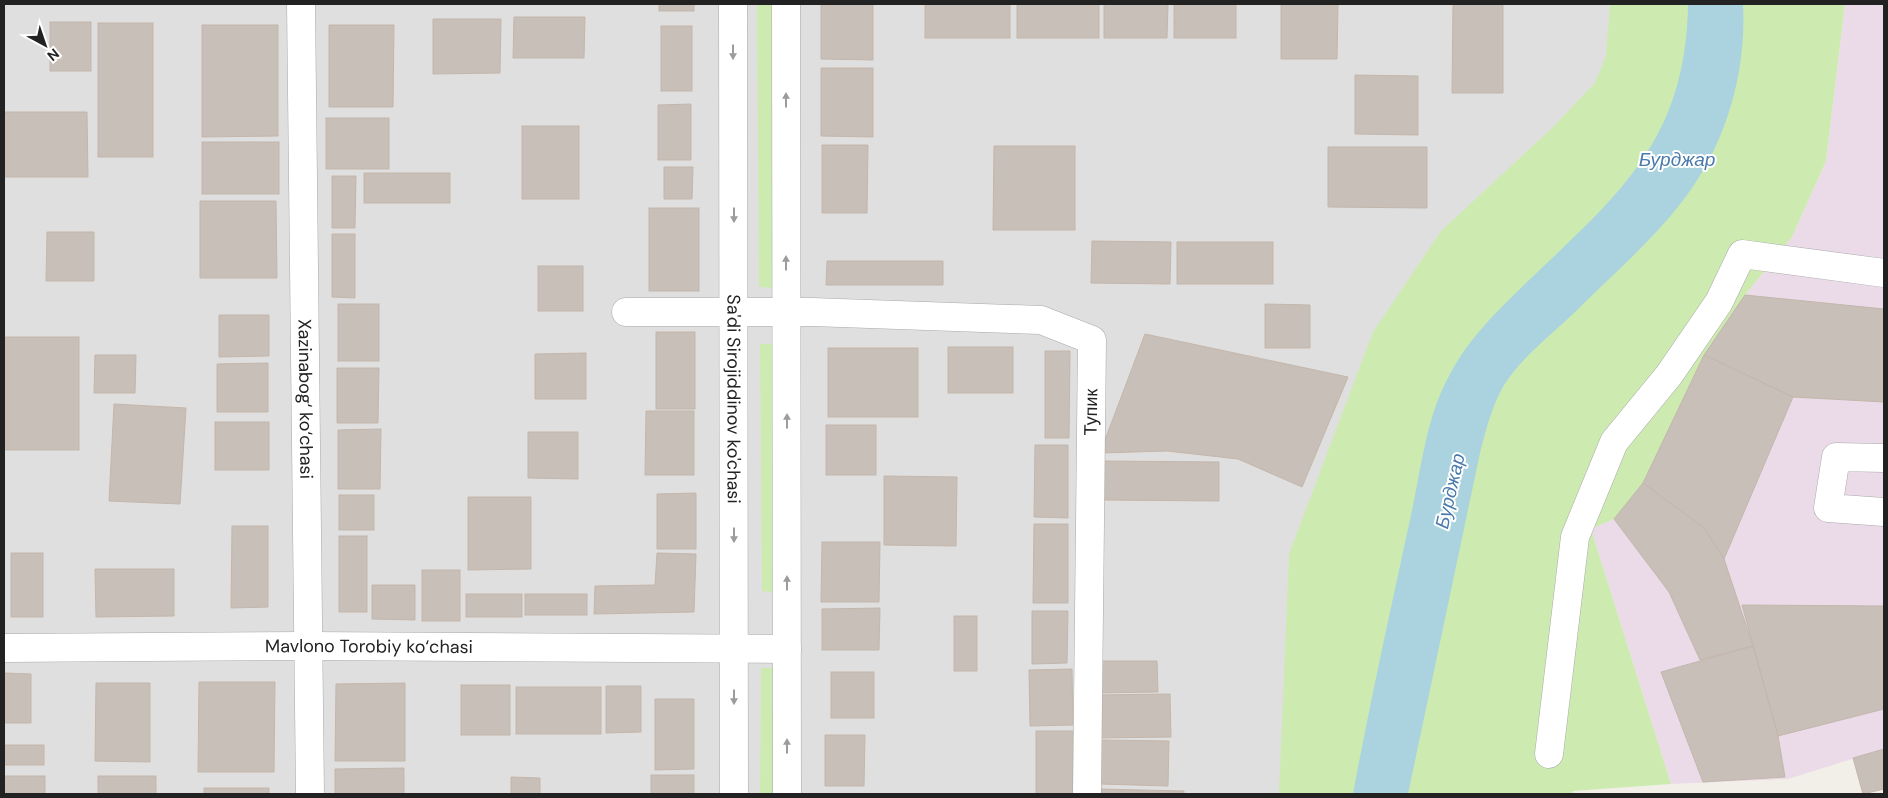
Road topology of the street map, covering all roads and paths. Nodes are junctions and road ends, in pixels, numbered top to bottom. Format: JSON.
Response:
{"nodes":[{"id":1,"x":301,"y":4,"type":"edge"},
{"id":2,"x":733,"y":4,"type":"edge"},
{"id":3,"x":786,"y":4,"type":"edge"},
{"id":4,"x":1884,"y":274,"type":"edge"},
{"id":5,"x":734,"y":311,"type":"junction"},
{"id":6,"x":626,"y":312,"type":"dead end"},
{"id":7,"x":786,"y":312,"type":"junction"},
{"id":8,"x":1884,"y":458,"type":"edge"},
{"id":9,"x":1884,"y":512,"type":"edge"},
{"id":10,"x":310,"y":646,"type":"junction"},
{"id":11,"x":4,"y":648,"type":"edge"},
{"id":12,"x":734,"y":649,"type":"junction"},
{"id":13,"x":787,"y":649,"type":"junction"},
{"id":14,"x":1549,"y":754,"type":"dead end"},
{"id":15,"x":310,"y":794,"type":"edge"},
{"id":16,"x":734,"y":794,"type":"edge"},
{"id":17,"x":787,"y":794,"type":"edge"},
{"id":18,"x":1087,"y":794,"type":"edge"}],
"edges":[{"from":1,"to":10,"type":"street","name":"Xazinabog‘ ko‘chasi"},
{"from":2,"to":5,"type":"street","name":"Sa'di Sirojiddinov ko'chasi","one_way":true},
{"from":7,"to":3,"type":"street","one_way":true},
{"from":4,"to":14,"type":"street"},
{"from":5,"to":6,"type":"street"},
{"from":5,"to":7,"type":"street"},
{"from":5,"to":12,"type":"street","name":"Sa'di Sirojiddinov ko'chasi","one_way":true},
{"from":13,"to":7,"type":"street","one_way":true},
{"from":7,"to":18,"type":"street","name":"Тупик"},
{"from":8,"to":9,"type":"street"},
{"from":10,"to":11,"type":"street","name":"Mavlono Torobiy ko‘chasi"},
{"from":10,"to":12,"type":"street","name":"Mavlono Torobiy ko‘chasi"},
{"from":10,"to":15,"type":"street","name":"Xazinabog‘ ko‘chasi"},
{"from":12,"to":13,"type":"street","name":"Mavlono Torobiy ko‘chasi"},
{"from":12,"to":16,"type":"street","name":"Sa'di Sirojiddinov ko'chasi","one_way":true},
{"from":17,"to":13,"type":"street","one_way":true}]}
